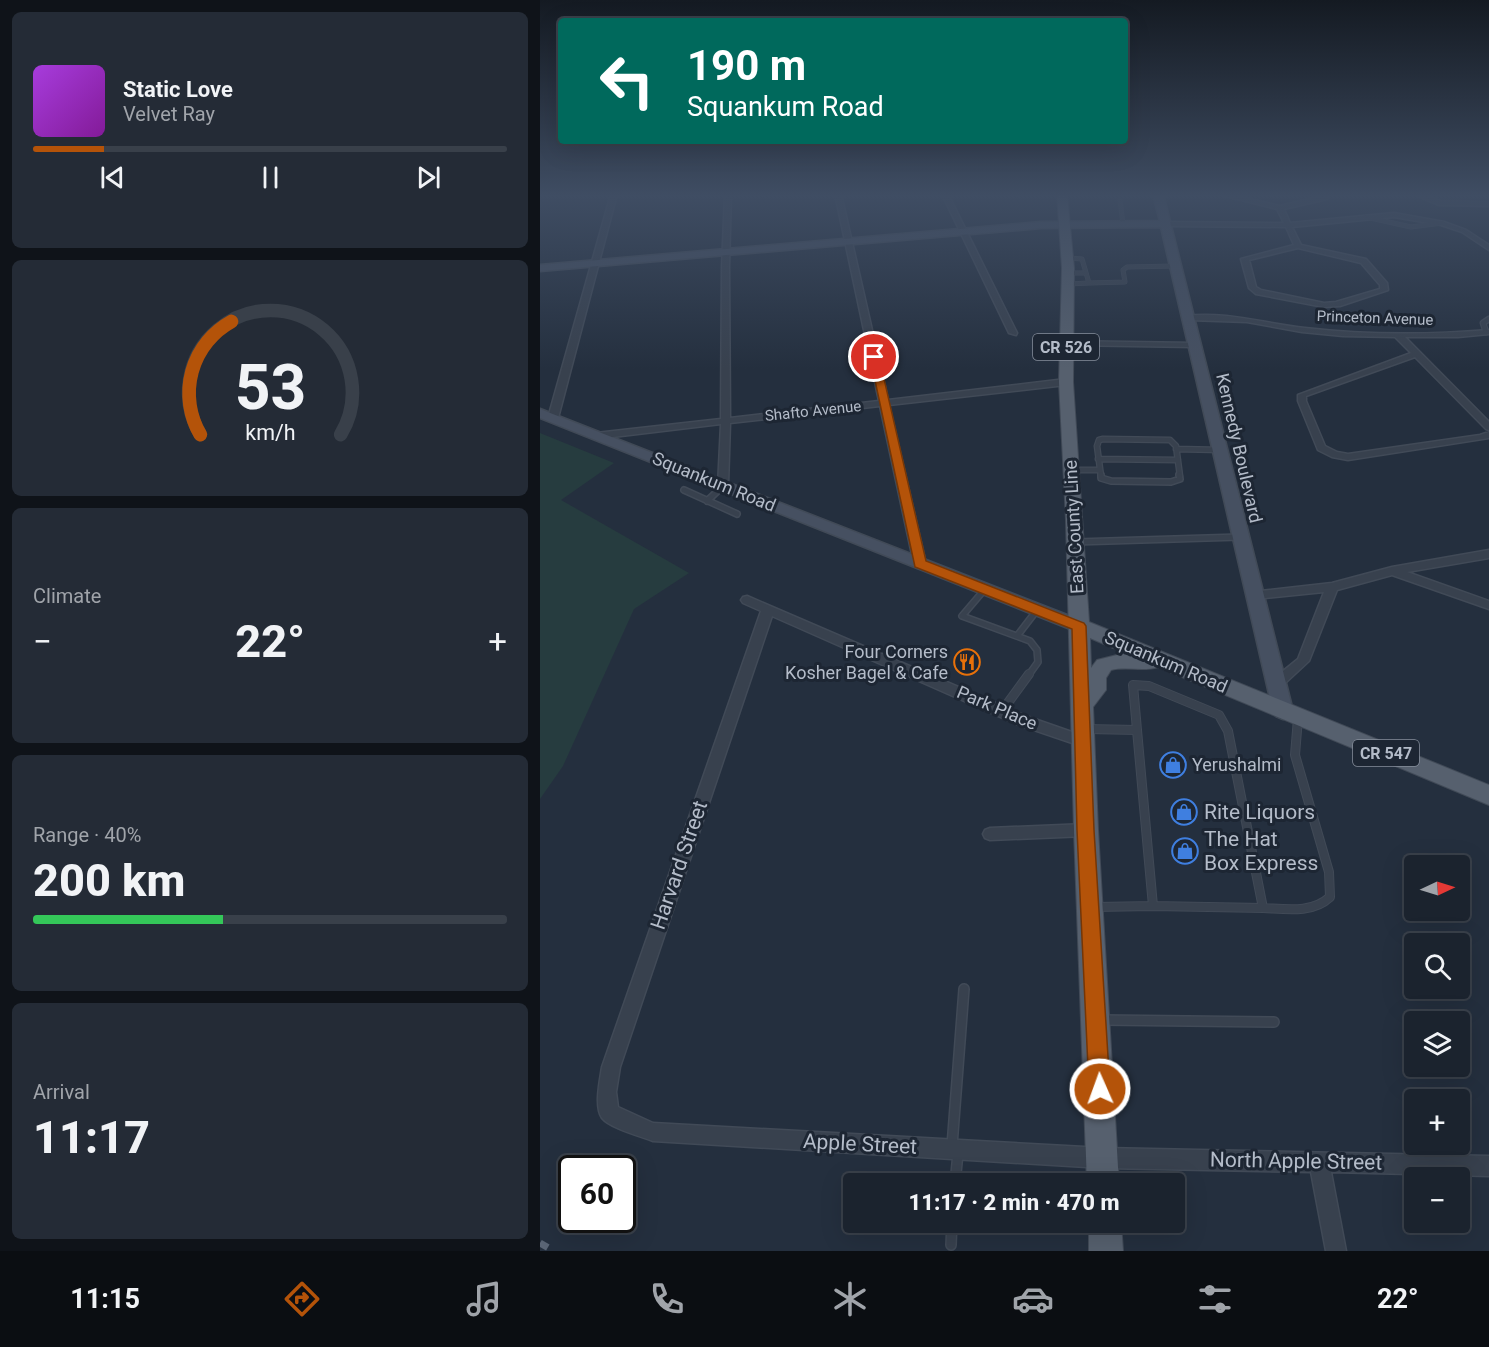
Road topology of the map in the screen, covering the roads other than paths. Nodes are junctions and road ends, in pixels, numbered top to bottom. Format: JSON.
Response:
{"nodes":[{"id":1,"x":599,"y":252,"type":"edge"},
{"id":2,"x":720,"y":252,"type":"edge"},
{"id":3,"x":724,"y":252,"type":"edge"},
{"id":4,"x":851,"y":252,"type":"edge"},
{"id":5,"x":974,"y":252,"type":"edge"},
{"id":6,"x":1067,"y":252,"type":"edge"},
{"id":7,"x":1172,"y":252,"type":"edge"},
{"id":8,"x":1274,"y":252,"type":"edge"},
{"id":9,"x":1326,"y":252,"type":"edge"},
{"id":10,"x":1067,"y":258,"type":"junction"},
{"id":11,"x":596,"y":263,"type":"junction"},
{"id":12,"x":1175,"y":266,"type":"junction"},
{"id":13,"x":540,"y":268,"type":"edge"},
{"id":14,"x":1086,"y":273,"type":"junction"},
{"id":15,"x":1067,"y":278,"type":"junction"},
{"id":16,"x":1089,"y":283,"type":"junction"},
{"id":17,"x":1189,"y":318,"type":"junction"},
{"id":18,"x":1489,"y":319,"type":"edge"},
{"id":19,"x":1488,"y":332,"type":"edge"},
{"id":20,"x":1013,"y":333,"type":"dead end"},
{"id":21,"x":1398,"y":334,"type":"junction"},
{"id":22,"x":1066,"y":343,"type":"junction"},
{"id":23,"x":1195,"y":345,"type":"junction"},
{"id":24,"x":1417,"y":354,"type":"junction"},
{"id":25,"x":1066,"y":382,"type":"junction"},
{"id":26,"x":885,"y":403,"type":"junction"},
{"id":27,"x":547,"y":415,"type":"edge"},
{"id":28,"x":727,"y":421,"type":"junction"},
{"id":29,"x":1489,"y":427,"type":"edge"},
{"id":30,"x":1489,"y":435,"type":"edge"},
{"id":31,"x":596,"y":436,"type":"junction"},
{"id":32,"x":1176,"y":449,"type":"junction"},
{"id":33,"x":1221,"y":450,"type":"junction"},
{"id":34,"x":1098,"y":459,"type":"junction"},
{"id":35,"x":1178,"y":460,"type":"junction"},
{"id":36,"x":1071,"y":470,"type":"junction"},
{"id":37,"x":1099,"y":470,"type":"junction"},
{"id":38,"x":723,"y":486,"type":"junction"},
{"id":39,"x":684,"y":490,"type":"dead end"},
{"id":40,"x":707,"y":501,"type":"junction"},
{"id":41,"x":737,"y":514,"type":"dead end"},
{"id":42,"x":1240,"y":537,"type":"junction"},
{"id":43,"x":1075,"y":542,"type":"junction"},
{"id":44,"x":1489,"y":554,"type":"edge"},
{"id":45,"x":920,"y":564,"type":"junction"},
{"id":46,"x":1392,"y":571,"type":"junction"},
{"id":47,"x":1332,"y":587,"type":"junction"},
{"id":48,"x":985,"y":590,"type":"junction"},
{"id":49,"x":1255,"y":595,"type":"junction"},
{"id":50,"x":747,"y":600,"type":"dead end"},
{"id":51,"x":1489,"y":605,"type":"edge"},
{"id":52,"x":768,"y":609,"type":"junction"},
{"id":53,"x":1037,"y":610,"type":"junction"},
{"id":54,"x":1079,"y":626,"type":"junction"},
{"id":55,"x":1017,"y":636,"type":"junction"},
{"id":56,"x":1163,"y":661,"type":"junction"},
{"id":57,"x":1277,"y":683,"type":"junction"},
{"id":58,"x":1083,"y":704,"type":"junction"},
{"id":59,"x":1002,"y":711,"type":"junction"},
{"id":60,"x":1291,"y":714,"type":"junction"},
{"id":61,"x":1137,"y":730,"type":"junction"},
{"id":62,"x":1084,"y":736,"type":"junction"},
{"id":63,"x":1489,"y":795,"type":"edge"},
{"id":64,"x":1086,"y":830,"type":"junction"},
{"id":65,"x":990,"y":834,"type":"dead end"},
{"id":66,"x":1153,"y":906,"type":"junction"},
{"id":67,"x":1089,"y":907,"type":"junction"},
{"id":68,"x":1263,"y":908,"type":"junction"},
{"id":69,"x":964,"y":989,"type":"dead end"},
{"id":70,"x":1097,"y":1020,"type":"junction"},
{"id":71,"x":1274,"y":1022,"type":"dead end"},
{"id":72,"x":620,"y":1119,"type":"joint"},
{"id":73,"x":955,"y":1149,"type":"junction"},
{"id":74,"x":1319,"y":1161,"type":"junction"},
{"id":75,"x":1489,"y":1166,"type":"edge"},
{"id":76,"x":1103,"y":1171,"type":"edge"},
{"id":77,"x":955,"y":1173,"type":"edge"},
{"id":78,"x":952,"y":1233,"type":"edge"},
{"id":79,"x":1105,"y":1233,"type":"edge"},
{"id":80,"x":951,"y":1245,"type":"dead end"},
{"id":81,"x":1106,"y":1251,"type":"edge"},
{"id":82,"x":1336,"y":1251,"type":"edge"}],
"edges":[{"from":1,"to":11,"type":"street"},
{"from":2,"to":11,"type":"street"},
{"from":3,"to":28,"type":"street"},
{"from":4,"to":26,"type":"street"},
{"from":5,"to":20,"type":"street"},
{"from":6,"to":10,"type":"main road","name":"East County Line","number":"CR 526"},
{"from":7,"to":12,"type":"street","name":"Kennedy Boulevard"},
{"from":8,"to":9,"type":"street"},
{"from":10,"to":14,"type":"lane"},
{"from":10,"to":15,"type":"main road","name":"East County Line","number":"CR 526"},
{"from":11,"to":13,"type":"street"},
{"from":11,"to":27,"type":"street"},
{"from":12,"to":16,"type":"lane"},
{"from":12,"to":17,"type":"street","name":"Kennedy Boulevard"},
{"from":14,"to":15,"type":"lane"},
{"from":14,"to":16,"type":"lane"},
{"from":15,"to":16,"type":"lane"},
{"from":15,"to":22,"type":"main road","name":"East County Line","number":"CR 526"},
{"from":17,"to":21,"type":"street","name":"Princeton Avenue"},
{"from":17,"to":23,"type":"street","name":"Kennedy Boulevard"},
{"from":18,"to":19,"type":"lane"},
{"from":19,"to":21,"type":"street","name":"Princeton Avenue"},
{"from":21,"to":24,"type":"street"},
{"from":22,"to":23,"type":"street"},
{"from":22,"to":25,"type":"main road","name":"East County Line","number":"CR 526"},
{"from":23,"to":33,"type":"street","name":"Kennedy Boulevard"},
{"from":24,"to":29,"type":"street"},
{"from":24,"to":30,"type":"street"},
{"from":25,"to":26,"type":"street","name":"Shafto Avenue"},
{"from":25,"to":36,"type":"main road","name":"East County Line","number":"CR 526"},
{"from":26,"to":28,"type":"street","name":"Shafto Avenue"},
{"from":26,"to":45,"type":"street"},
{"from":27,"to":31,"type":"street","name":"Squankum Road","number":"CR 547"},
{"from":28,"to":31,"type":"street","name":"Shafto Avenue"},
{"from":28,"to":38,"type":"street"},
{"from":31,"to":38,"type":"street","name":"Squankum Road","number":"CR 547"},
{"from":32,"to":33,"type":"lane"},
{"from":32,"to":34,"type":"lane"},
{"from":32,"to":35,"type":"lane"},
{"from":33,"to":42,"type":"street","name":"Kennedy Boulevard"},
{"from":34,"to":35,"type":"lane"},
{"from":34,"to":37,"type":"lane"},
{"from":35,"to":37,"type":"lane"},
{"from":36,"to":37,"type":"lane"},
{"from":36,"to":43,"type":"main road","name":"East County Line","number":"CR 526"},
{"from":38,"to":40,"type":"lane"},
{"from":38,"to":45,"type":"street","name":"Squankum Road","number":"CR 547"},
{"from":39,"to":40,"type":"lane"},
{"from":40,"to":41,"type":"lane"},
{"from":42,"to":43,"type":"lane"},
{"from":42,"to":49,"type":"street","name":"Kennedy Boulevard"},
{"from":43,"to":54,"type":"main road","name":"East County Line","number":"CR 526"},
{"from":44,"to":46,"type":"street"},
{"from":45,"to":48,"type":"street","name":"Squankum Road","number":"CR 547"},
{"from":46,"to":47,"type":"street"},
{"from":46,"to":51,"type":"street"},
{"from":47,"to":49,"type":"street"},
{"from":47,"to":57,"type":"street"},
{"from":48,"to":53,"type":"street","name":"Squankum Road","number":"CR 547"},
{"from":48,"to":55,"type":"lane"},
{"from":49,"to":57,"type":"street","name":"Kennedy Boulevard"},
{"from":50,"to":52,"type":"street","name":"Park Place"},
{"from":52,"to":59,"type":"street","name":"Park Place"},
{"from":52,"to":72,"type":"street","name":"Harvard Street"},
{"from":53,"to":54,"type":"street","name":"Squankum Road","number":"CR 547"},
{"from":53,"to":55,"type":"lane"},
{"from":54,"to":56,"type":"main road","name":"Squankum Road","number":"CR 547"},
{"from":54,"to":58,"type":"main road","name":"East County Line","number":"CR 526"},
{"from":55,"to":59,"type":"lane"},
{"from":56,"to":58,"type":"main road"},
{"from":56,"to":60,"type":"main road","name":"Squankum Road","number":"CR 547"},
{"from":57,"to":60,"type":"street","name":"Kennedy Boulevard"},
{"from":58,"to":62,"type":"main road","name":"East County Line","number":"CR 526"},
{"from":59,"to":62,"type":"street","name":"Park Place"},
{"from":60,"to":63,"type":"main road","name":"Squankum Road","number":"CR 547"},
{"from":60,"to":68,"type":"lane"},
{"from":61,"to":62,"type":"lane"},
{"from":61,"to":66,"type":"lane"},
{"from":61,"to":68,"type":"lane"},
{"from":62,"to":64,"type":"main road","name":"East County Line","number":"CR 526"},
{"from":64,"to":65,"type":"street"},
{"from":64,"to":67,"type":"main road","name":"East County Line","number":"CR 526"},
{"from":66,"to":67,"type":"lane"},
{"from":66,"to":68,"type":"lane"},
{"from":67,"to":70,"type":"main road","name":"East County Line","number":"CR 526"},
{"from":69,"to":73,"type":"lane"},
{"from":70,"to":71,"type":"lane"},
{"from":70,"to":76,"type":"main road","name":"East County Line","number":"CR 526"},
{"from":72,"to":73,"type":"street","name":"Apple Street"},
{"from":73,"to":76,"type":"street","name":"Apple Street"},
{"from":73,"to":77,"type":"lane"},
{"from":74,"to":75,"type":"street","name":"North Apple Street"},
{"from":74,"to":76,"type":"street","name":"North Apple Street"},
{"from":74,"to":82,"type":"street"},
{"from":78,"to":80,"type":"lane"},
{"from":79,"to":81,"type":"main road"}]}
